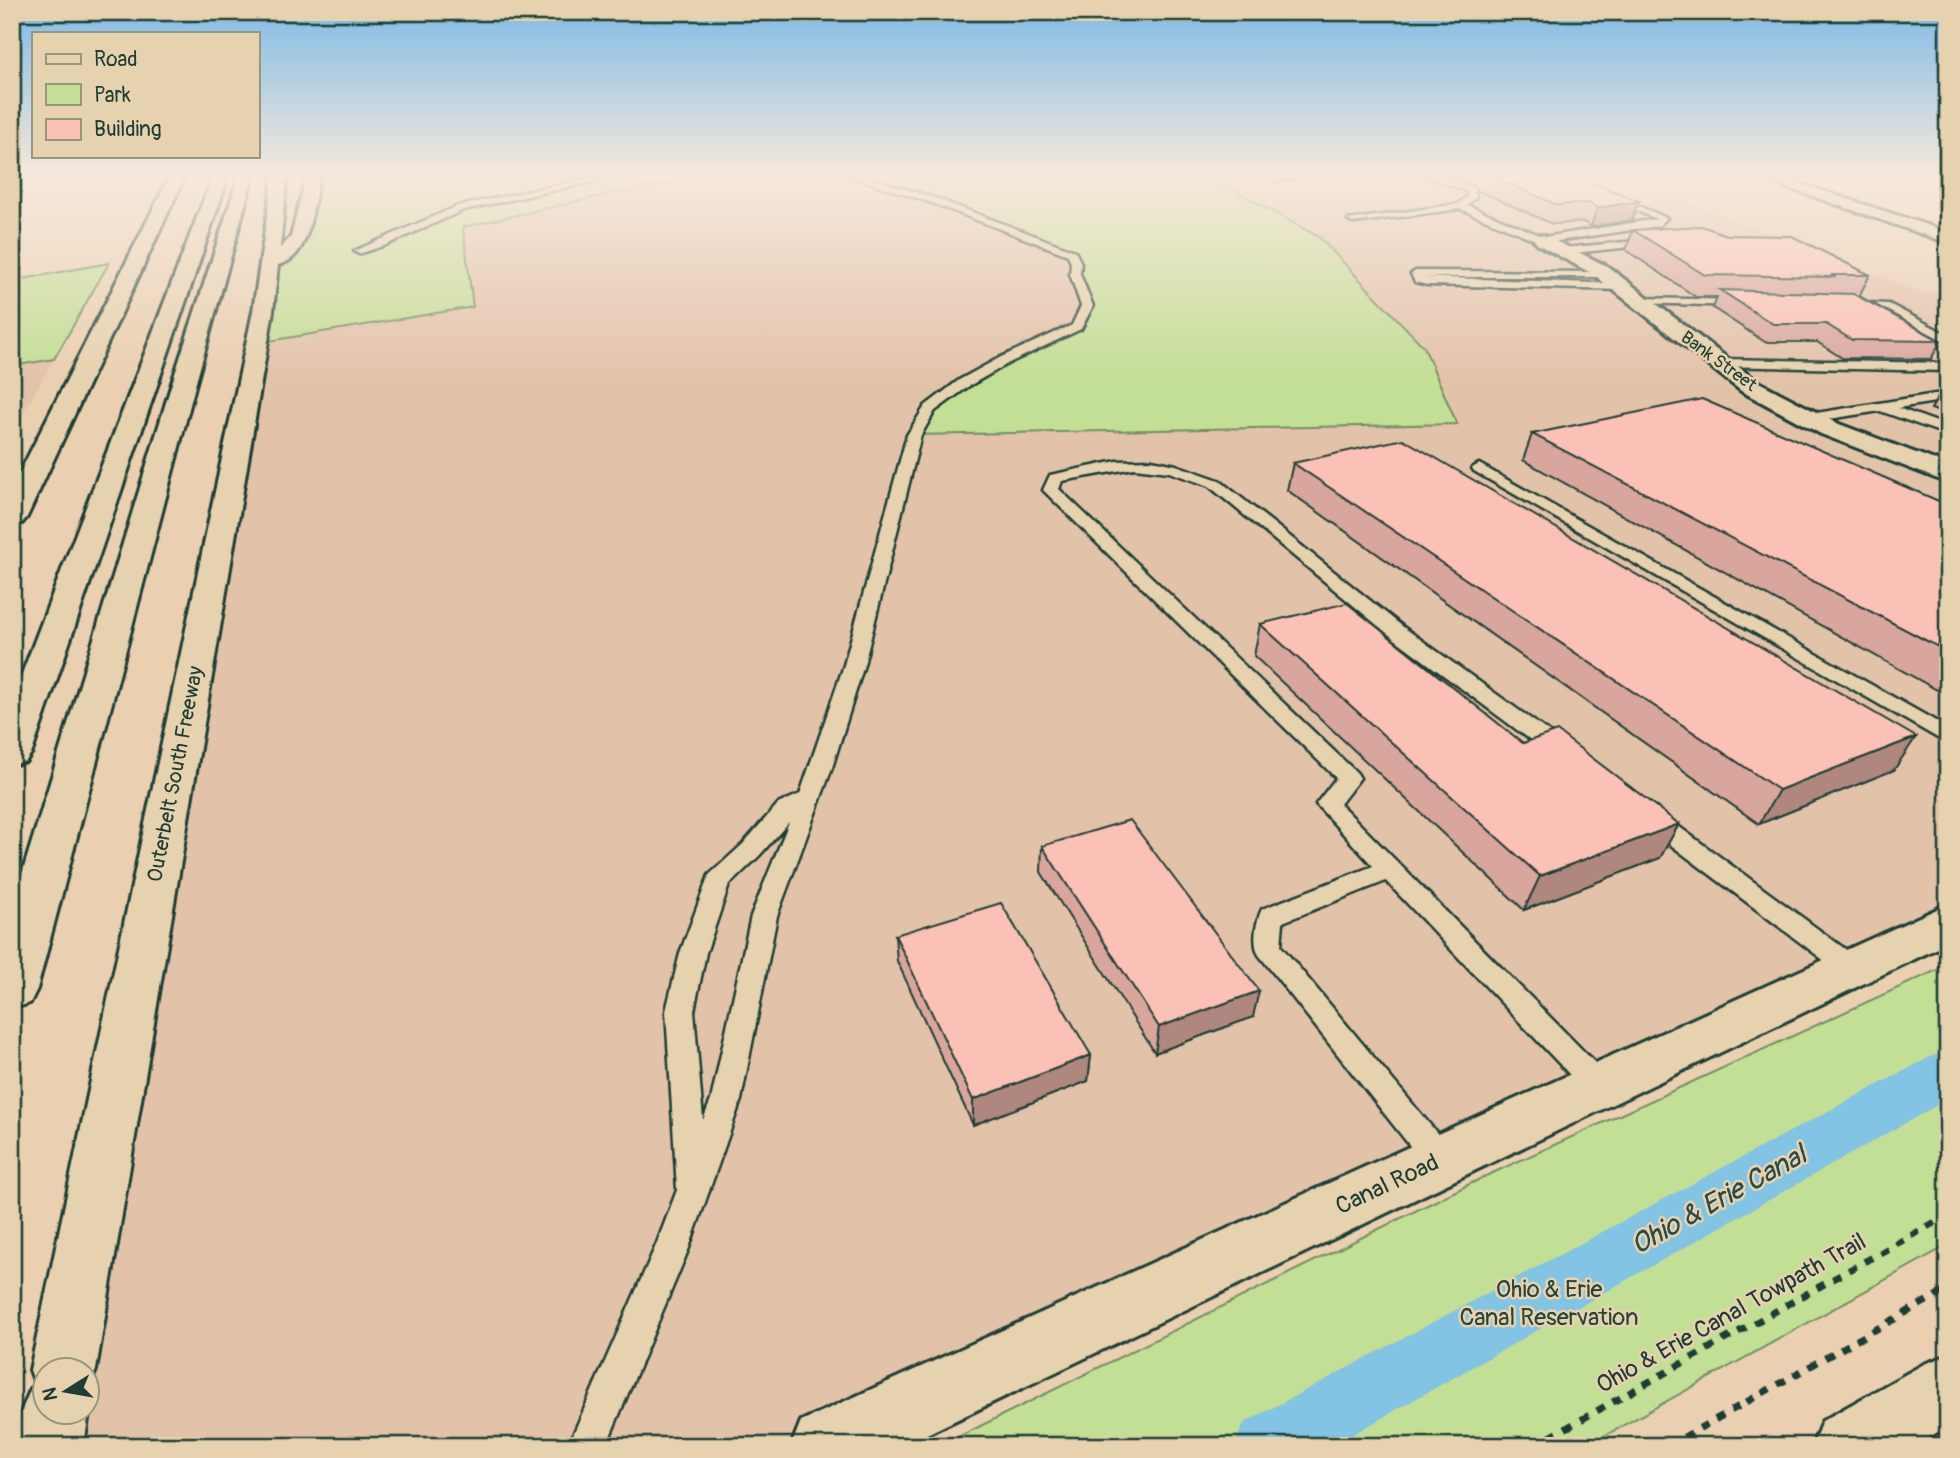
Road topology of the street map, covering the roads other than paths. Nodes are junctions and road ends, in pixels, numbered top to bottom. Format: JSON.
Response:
{"nodes":[{"id":1,"x":146,"y":244,"type":"edge"},
{"id":2,"x":210,"y":244,"type":"edge"},
{"id":3,"x":212,"y":244,"type":"edge"},
{"id":4,"x":273,"y":244,"type":"edge"},
{"id":5,"x":289,"y":244,"type":"edge"},
{"id":6,"x":380,"y":244,"type":"edge"},
{"id":7,"x":1048,"y":244,"type":"edge"},
{"id":8,"x":1551,"y":244,"type":"edge"},
{"id":9,"x":1641,"y":244,"type":"edge"},
{"id":10,"x":209,"y":249,"type":"junction"},
{"id":11,"x":359,"y":251,"type":"dead end"},
{"id":12,"x":1564,"y":251,"type":"junction"},
{"id":13,"x":272,"y":255,"type":"junction"},
{"id":14,"x":1622,"y":288,"type":"junction"},
{"id":15,"x":1754,"y":303,"type":"edge"},
{"id":16,"x":1833,"y":305,"type":"edge"},
{"id":17,"x":1948,"y":340,"type":"edge"},
{"id":18,"x":1719,"y":363,"type":"junction"},
{"id":19,"x":1948,"y":367,"type":"edge"},
{"id":20,"x":1948,"y":396,"type":"edge"},
{"id":21,"x":1881,"y":406,"type":"junction"},
{"id":22,"x":1810,"y":418,"type":"junction"},
{"id":23,"x":1948,"y":431,"type":"edge"},
{"id":24,"x":1479,"y":468,"type":"dead end"},
{"id":25,"x":1948,"y":475,"type":"edge"},
{"id":26,"x":12,"y":517,"type":"edge"},
{"id":27,"x":1948,"y":737,"type":"edge"},
{"id":28,"x":12,"y":752,"type":"edge"},
{"id":29,"x":1573,"y":761,"type":"edge"},
{"id":30,"x":810,"y":798,"type":"junction"},
{"id":31,"x":1628,"y":802,"type":"edge"},
{"id":32,"x":1391,"y":869,"type":"junction"},
{"id":33,"x":1948,"y":922,"type":"edge"},
{"id":34,"x":1851,"y":967,"type":"junction"},
{"id":35,"x":12,"y":989,"type":"edge"},
{"id":36,"x":1599,"y":1086,"type":"junction"},
{"id":37,"x":1440,"y":1160,"type":"junction"},
{"id":38,"x":691,"y":1198,"type":"junction"},
{"id":39,"x":66,"y":1356,"type":"edge"},
{"id":40,"x":1948,"y":1388,"type":"edge"},
{"id":41,"x":52,"y":1426,"type":"edge"},
{"id":42,"x":48,"y":1446,"type":"edge"},
{"id":43,"x":587,"y":1446,"type":"edge"},
{"id":44,"x":826,"y":1446,"type":"edge"},
{"id":45,"x":1847,"y":1446,"type":"edge"}],
"edges":[{"from":1,"to":26,"type":"main road"},
{"from":2,"to":10,"type":"main road"},
{"from":3,"to":10,"type":"main road"},
{"from":4,"to":13,"type":"main road","name":"Outerbelt South Freeway"},
{"from":5,"to":13,"type":"main road"},
{"from":6,"to":11,"type":"lane"},
{"from":7,"to":30,"type":"lane"},
{"from":8,"to":12,"type":"main road","name":"Bank Street"},
{"from":9,"to":12,"type":"lane"},
{"from":10,"to":28,"type":"main road"},
{"from":10,"to":35,"type":"main road"},
{"from":12,"to":14,"type":"main road","name":"Bank Street"},
{"from":13,"to":39,"type":"main road","name":"Outerbelt South Freeway"},
{"from":14,"to":14,"type":"lane"},
{"from":14,"to":15,"type":"lane"},
{"from":14,"to":18,"type":"main road","name":"Bank Street"},
{"from":16,"to":17,"type":"lane"},
{"from":18,"to":19,"type":"lane"},
{"from":18,"to":22,"type":"main road","name":"Bank Street"},
{"from":20,"to":21,"type":"lane"},
{"from":21,"to":22,"type":"lane"},
{"from":21,"to":23,"type":"lane"},
{"from":22,"to":25,"type":"main road","name":"Bank Street"},
{"from":24,"to":27,"type":"lane"},
{"from":29,"to":32,"type":"lane"},
{"from":30,"to":38,"type":"lane"},
{"from":30,"to":38,"type":"lane"},
{"from":31,"to":34,"type":"lane"},
{"from":32,"to":36,"type":"lane"},
{"from":32,"to":37,"type":"lane"},
{"from":33,"to":34,"type":"main road","name":"Canal Road"},
{"from":34,"to":36,"type":"main road","name":"Canal Road"},
{"from":36,"to":37,"type":"main road","name":"Canal Road"},
{"from":37,"to":44,"type":"main road","name":"Canal Road"},
{"from":38,"to":43,"type":"lane"},
{"from":40,"to":45,"type":"main road"},
{"from":41,"to":42,"type":"main road"}]}
